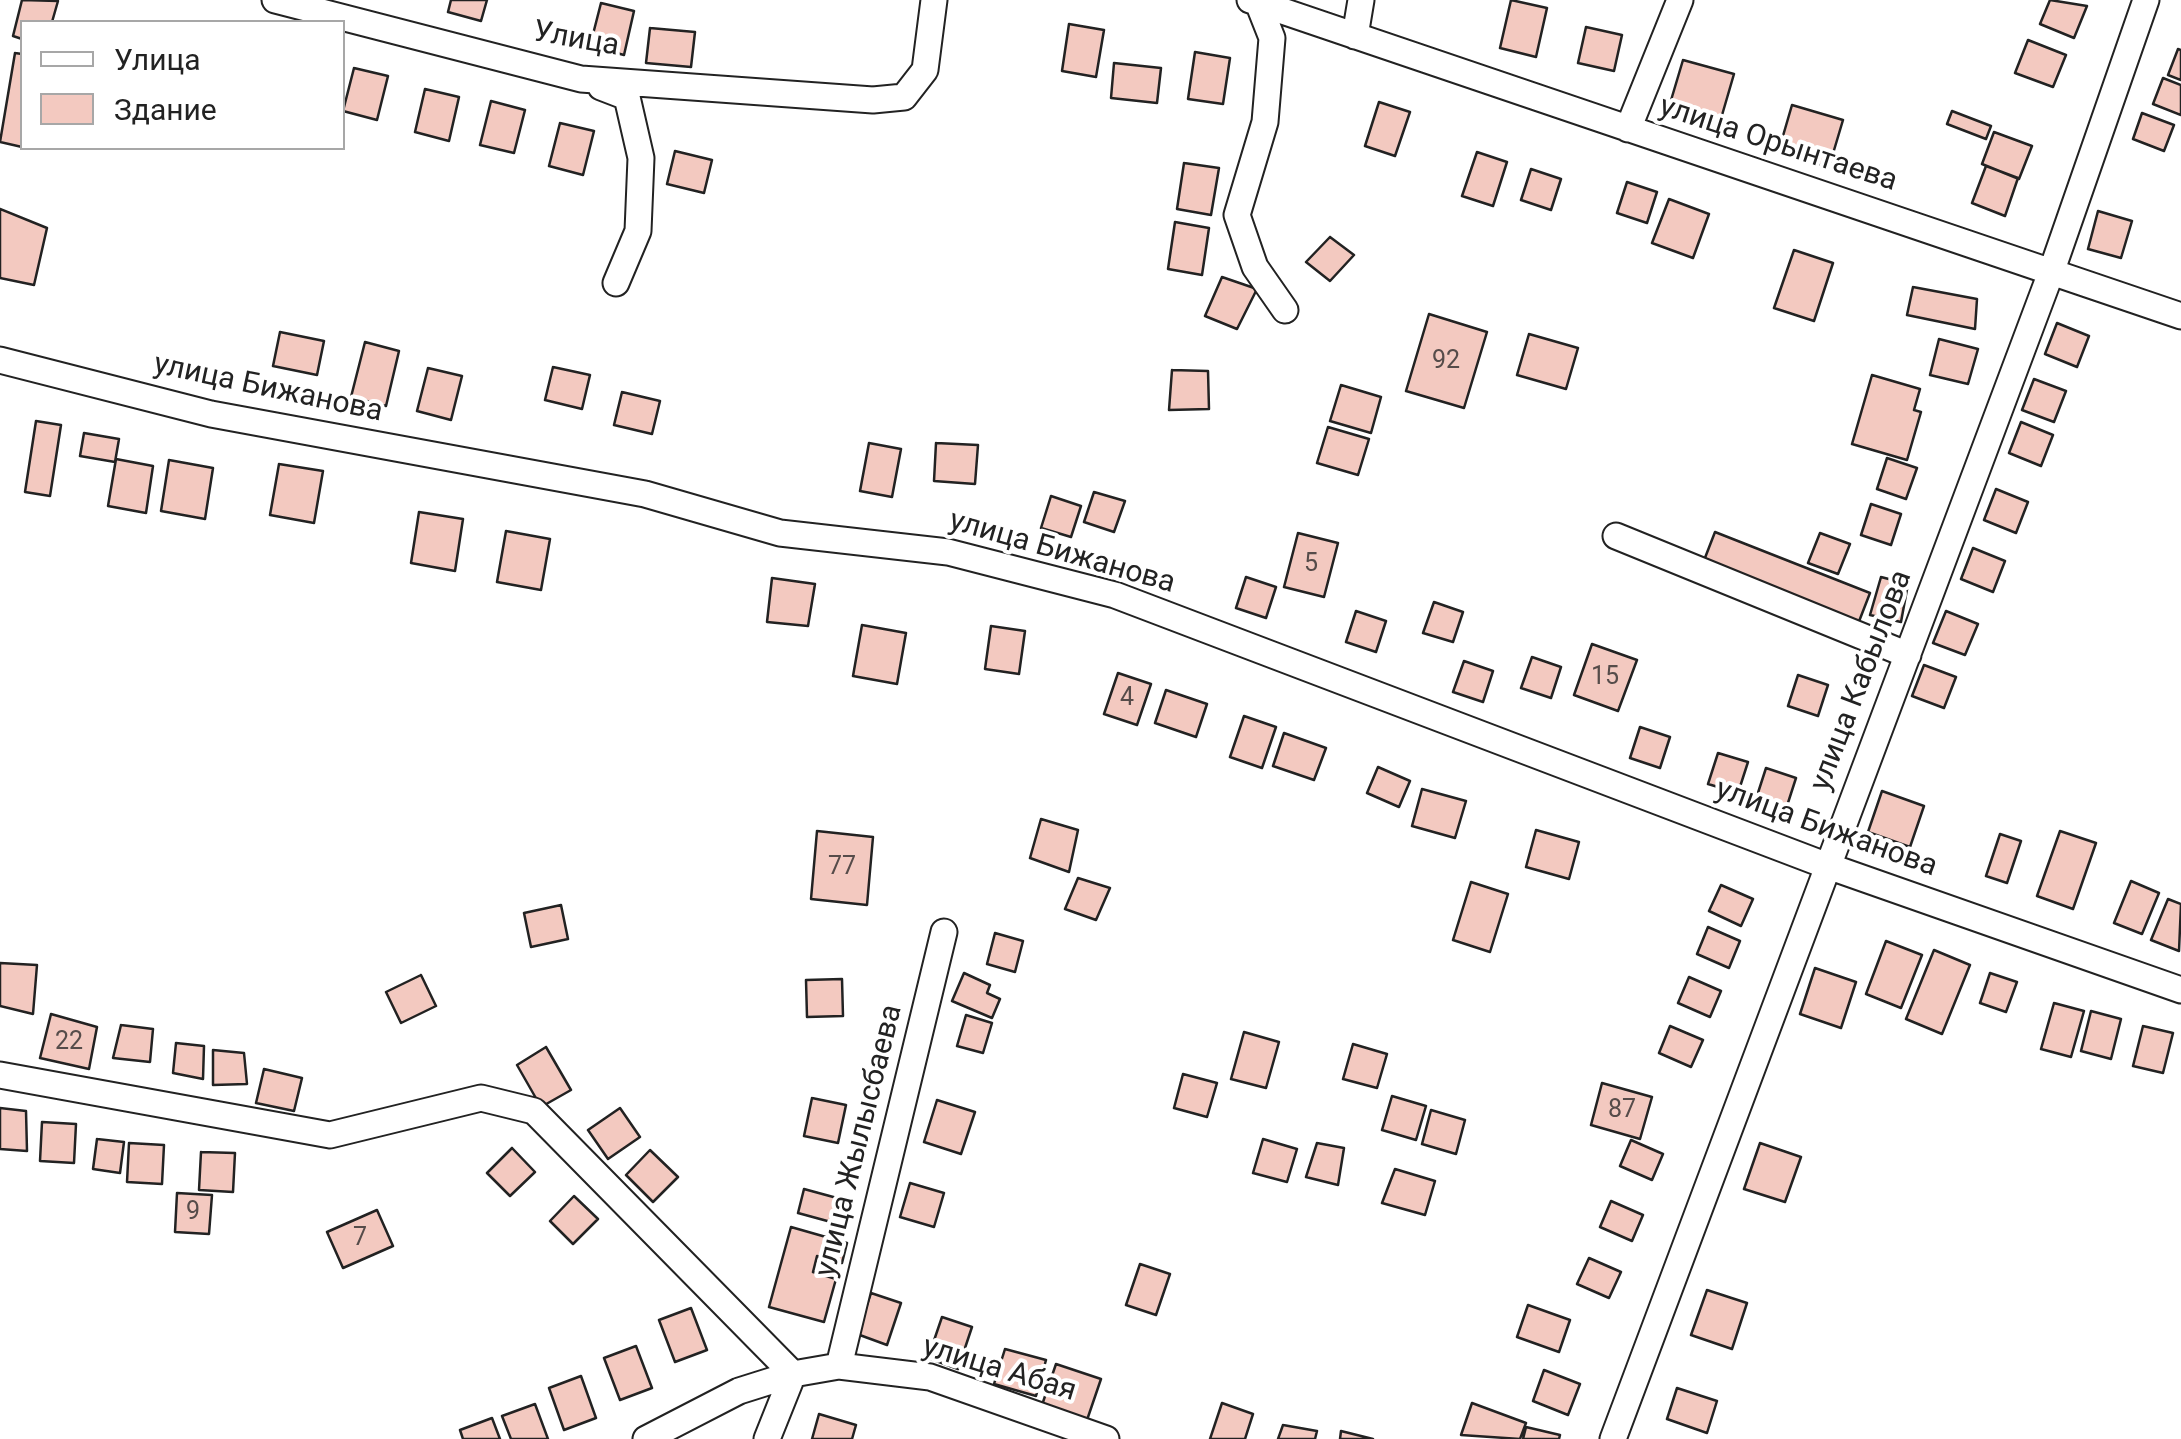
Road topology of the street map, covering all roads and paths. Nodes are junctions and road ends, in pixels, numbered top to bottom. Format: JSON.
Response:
{"nodes":[{"id":1,"x":275,"y":0,"type":"edge"},
{"id":2,"x":934,"y":0,"type":"edge"},
{"id":3,"x":1362,"y":0,"type":"edge"},
{"id":4,"x":1680,"y":0,"type":"edge"},
{"id":5,"x":2146,"y":0,"type":"edge"},
{"id":6,"x":1255,"y":1,"type":"edge"},
{"id":7,"x":1355,"y":36,"type":"junction"},
{"id":8,"x":581,"y":79,"type":"junction"},
{"id":9,"x":1628,"y":129,"type":"junction"},
{"id":10,"x":2052,"y":270,"type":"junction"},
{"id":11,"x":616,"y":283,"type":"dead end"},
{"id":12,"x":1285,"y":310,"type":"dead end"},
{"id":13,"x":2181,"y":316,"type":"edge"},
{"id":14,"x":0,"y":360,"type":"edge"},
{"id":15,"x":1616,"y":536,"type":"dead end"},
{"id":16,"x":1908,"y":655,"type":"junction"},
{"id":17,"x":1825,"y":865,"type":"junction"},
{"id":18,"x":944,"y":932,"type":"dead end"},
{"id":19,"x":2181,"y":990,"type":"edge"},
{"id":20,"x":0,"y":1075,"type":"edge"},
{"id":21,"x":839,"y":1366,"type":"junction"},
{"id":22,"x":793,"y":1374,"type":"junction"},
{"id":23,"x":646,"y":1439,"type":"edge"},
{"id":24,"x":767,"y":1439,"type":"edge"},
{"id":25,"x":1106,"y":1439,"type":"edge"},
{"id":26,"x":1613,"y":1439,"type":"edge"}],
"edges":[{"from":1,"to":8,"type":"street","name":"Улица"},
{"from":2,"to":8,"type":"street","name":"Улица"},
{"from":3,"to":7,"type":"street"},
{"from":4,"to":9,"type":"street"},
{"from":5,"to":10,"type":"street","name":"улица Кабылова"},
{"from":6,"to":7,"type":"street","name":"улица Орынтаева"},
{"from":6,"to":12,"type":"street"},
{"from":7,"to":9,"type":"street","name":"улица Орынтаева"},
{"from":8,"to":11,"type":"street"},
{"from":9,"to":10,"type":"street","name":"улица Орынтаева"},
{"from":10,"to":13,"type":"street","name":"улица Орынтаева"},
{"from":10,"to":16,"type":"street","name":"улица Кабылова"},
{"from":14,"to":17,"type":"street","name":"улица Бижанова"},
{"from":15,"to":16,"type":"street"},
{"from":16,"to":17,"type":"street","name":"улица Кабылова"},
{"from":17,"to":19,"type":"street","name":"улица Бижанова"},
{"from":17,"to":26,"type":"street","name":"улица Кабылова"},
{"from":18,"to":21,"type":"street","name":"улица Жылысбаева"},
{"from":20,"to":22,"type":"street"},
{"from":21,"to":22,"type":"street","name":"улица Абая"},
{"from":21,"to":25,"type":"street","name":"улица Абая"},
{"from":22,"to":23,"type":"street","name":"улица Абая"},
{"from":22,"to":24,"type":"street"}]}
